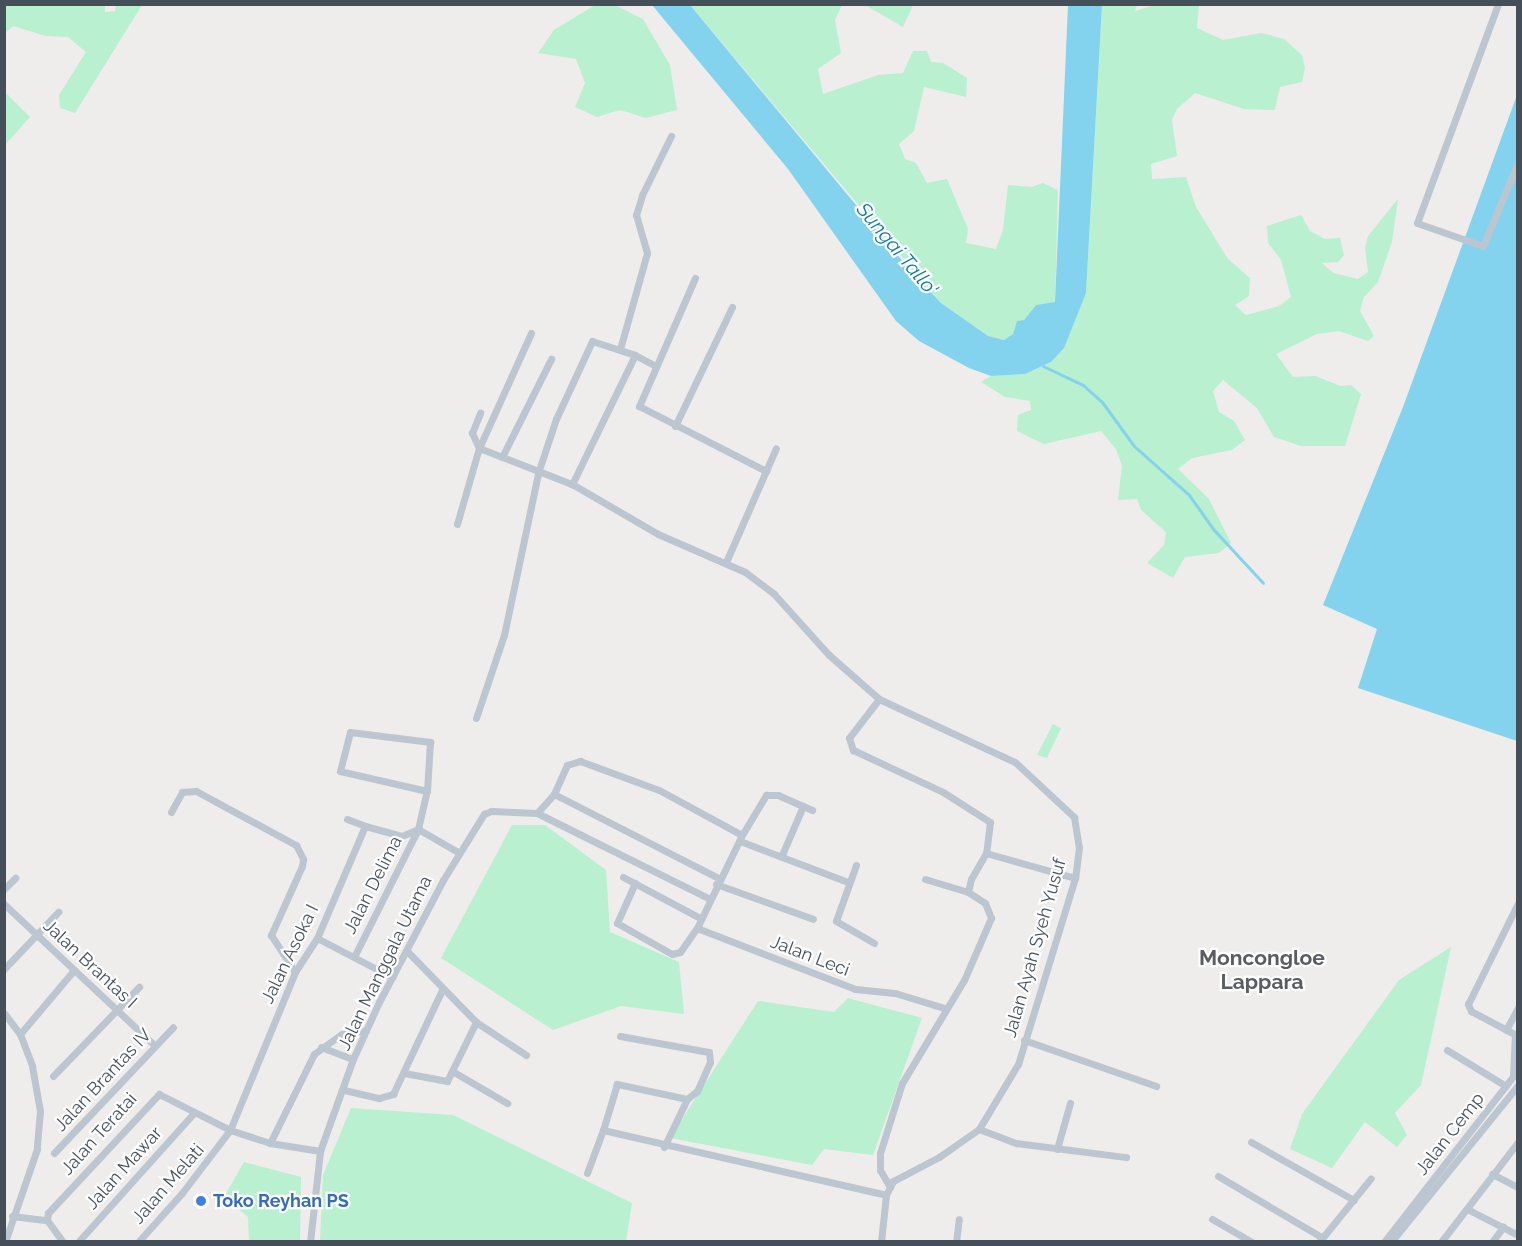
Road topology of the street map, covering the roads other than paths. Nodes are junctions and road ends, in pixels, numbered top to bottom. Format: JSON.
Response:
{"nodes":[{"id":1,"x":1498,"y":4,"type":"edge"},
{"id":2,"x":671,"y":136,"type":"dead end"},
{"id":3,"x":1518,"y":162,"type":"edge"},
{"id":4,"x":695,"y":278,"type":"dead end"},
{"id":5,"x":732,"y":307,"type":"dead end"},
{"id":6,"x":531,"y":333,"type":"dead end"},
{"id":7,"x":620,"y":348,"type":"junction"},
{"id":8,"x":635,"y":355,"type":"junction"},
{"id":9,"x":551,"y":359,"type":"dead end"},
{"id":10,"x":656,"y":366,"type":"junction"},
{"id":11,"x":480,"y":413,"type":"dead end"},
{"id":12,"x":675,"y":426,"type":"junction"},
{"id":13,"x":480,"y":448,"type":"junction"},
{"id":14,"x":776,"y":448,"type":"dead end"},
{"id":15,"x":502,"y":457,"type":"junction"},
{"id":16,"x":766,"y":471,"type":"junction"},
{"id":17,"x":538,"y":473,"type":"junction"},
{"id":18,"x":572,"y":484,"type":"junction"},
{"id":19,"x":457,"y":524,"type":"dead end"},
{"id":20,"x":726,"y":562,"type":"junction"},
{"id":21,"x":879,"y":699,"type":"junction"},
{"id":22,"x":476,"y":718,"type":"dead end"},
{"id":23,"x":427,"y":790,"type":"junction"},
{"id":24,"x":554,"y":794,"type":"junction"},
{"id":25,"x":803,"y":806,"type":"junction"},
{"id":26,"x":812,"y":810,"type":"dead end"},
{"id":27,"x":171,"y":812,"type":"dead end"},
{"id":28,"x":537,"y":813,"type":"junction"},
{"id":29,"x":347,"y":819,"type":"dead end"},
{"id":30,"x":365,"y":826,"type":"junction"},
{"id":31,"x":418,"y":829,"type":"junction"},
{"id":32,"x":741,"y":838,"type":"junction"},
{"id":33,"x":458,"y":852,"type":"junction"},
{"id":34,"x":986,"y":853,"type":"junction"},
{"id":35,"x":782,"y":855,"type":"junction"},
{"id":36,"x":856,"y":865,"type":"dead end"},
{"id":37,"x":623,"y":877,"type":"dead end"},
{"id":38,"x":15,"y":878,"type":"dead end"},
{"id":39,"x":1075,"y":878,"type":"junction"},
{"id":40,"x":925,"y":879,"type":"dead end"},
{"id":41,"x":718,"y":881,"type":"junction"},
{"id":42,"x":848,"y":882,"type":"junction"},
{"id":43,"x":635,"y":883,"type":"junction"},
{"id":44,"x":4,"y":889,"type":"edge"},
{"id":45,"x":968,"y":892,"type":"junction"},
{"id":46,"x":710,"y":899,"type":"junction"},
{"id":47,"x":1518,"y":903,"type":"edge"},
{"id":48,"x":4,"y":904,"type":"edge"},
{"id":49,"x":58,"y":912,"type":"dead end"},
{"id":50,"x":700,"y":918,"type":"junction"},
{"id":51,"x":813,"y":919,"type":"dead end"},
{"id":52,"x":697,"y":928,"type":"junction"},
{"id":53,"x":36,"y":934,"type":"junction"},
{"id":54,"x":317,"y":938,"type":"junction"},
{"id":55,"x":874,"y":943,"type":"dead end"},
{"id":56,"x":407,"y":951,"type":"junction"},
{"id":57,"x":355,"y":955,"type":"junction"},
{"id":58,"x":4,"y":969,"type":"edge"},
{"id":59,"x":74,"y":970,"type":"junction"},
{"id":60,"x":295,"y":972,"type":"junction"},
{"id":61,"x":392,"y":977,"type":"junction"},
{"id":62,"x":139,"y":987,"type":"dead end"},
{"id":63,"x":442,"y":990,"type":"junction"},
{"id":64,"x":1518,"y":1007,"type":"edge"},
{"id":65,"x":117,"y":1008,"type":"junction"},
{"id":66,"x":945,"y":1008,"type":"junction"},
{"id":67,"x":4,"y":1013,"type":"edge"},
{"id":68,"x":476,"y":1022,"type":"junction"},
{"id":69,"x":173,"y":1027,"type":"dead end"},
{"id":70,"x":366,"y":1030,"type":"junction"},
{"id":71,"x":1506,"y":1030,"type":"junction"},
{"id":72,"x":20,"y":1034,"type":"junction"},
{"id":73,"x":1516,"y":1035,"type":"edge"},
{"id":74,"x":620,"y":1036,"type":"dead end"},
{"id":75,"x":1024,"y":1040,"type":"junction"},
{"id":76,"x":155,"y":1046,"type":"junction"},
{"id":77,"x":321,"y":1047,"type":"junction"},
{"id":78,"x":1447,"y":1050,"type":"dead end"},
{"id":79,"x":526,"y":1055,"type":"dead end"},
{"id":80,"x":353,"y":1059,"type":"junction"},
{"id":81,"x":452,"y":1071,"type":"junction"},
{"id":82,"x":404,"y":1072,"type":"junction"},
{"id":83,"x":53,"y":1076,"type":"dead end"},
{"id":84,"x":1156,"y":1086,"type":"dead end"},
{"id":85,"x":1506,"y":1086,"type":"junction"},
{"id":86,"x":1516,"y":1089,"type":"edge"},
{"id":87,"x":344,"y":1090,"type":"junction"},
{"id":88,"x":687,"y":1099,"type":"junction"},
{"id":89,"x":507,"y":1103,"type":"dead end"},
{"id":90,"x":1070,"y":1104,"type":"dead end"},
{"id":91,"x":193,"y":1114,"type":"junction"},
{"id":92,"x":979,"y":1129,"type":"junction"},
{"id":93,"x":230,"y":1130,"type":"junction"},
{"id":94,"x":603,"y":1130,"type":"junction"},
{"id":95,"x":1251,"y":1142,"type":"dead end"},
{"id":96,"x":1518,"y":1142,"type":"edge"},
{"id":97,"x":270,"y":1143,"type":"junction"},
{"id":98,"x":221,"y":1145,"type":"joint"},
{"id":99,"x":663,"y":1147,"type":"junction"},
{"id":100,"x":1057,"y":1149,"type":"junction"},
{"id":101,"x":320,"y":1151,"type":"junction"},
{"id":102,"x":54,"y":1153,"type":"dead end"},
{"id":103,"x":1126,"y":1157,"type":"dead end"},
{"id":104,"x":587,"y":1173,"type":"dead end"},
{"id":105,"x":1492,"y":1174,"type":"junction"},
{"id":106,"x":1218,"y":1176,"type":"dead end"},
{"id":107,"x":1371,"y":1178,"type":"dead end"},
{"id":108,"x":890,"y":1187,"type":"junction"},
{"id":109,"x":1518,"y":1187,"type":"edge"},
{"id":110,"x":886,"y":1195,"type":"junction"},
{"id":111,"x":1354,"y":1200,"type":"junction"},
{"id":112,"x":1467,"y":1209,"type":"junction"},
{"id":113,"x":12,"y":1216,"type":"junction"},
{"id":114,"x":959,"y":1219,"type":"dead end"},
{"id":115,"x":1212,"y":1219,"type":"dead end"},
{"id":116,"x":47,"y":1220,"type":"junction"},
{"id":117,"x":1503,"y":1227,"type":"junction"},
{"id":118,"x":1518,"y":1235,"type":"edge"},
{"id":119,"x":1320,"y":1239,"type":"edge"},
{"id":120,"x":5,"y":1242,"type":"edge"},
{"id":121,"x":63,"y":1242,"type":"edge"},
{"id":122,"x":78,"y":1242,"type":"edge"},
{"id":123,"x":138,"y":1242,"type":"edge"},
{"id":124,"x":310,"y":1242,"type":"edge"},
{"id":125,"x":881,"y":1242,"type":"edge"},
{"id":126,"x":956,"y":1242,"type":"edge"},
{"id":127,"x":1252,"y":1242,"type":"edge"},
{"id":128,"x":1384,"y":1242,"type":"edge"},
{"id":129,"x":1391,"y":1242,"type":"edge"},
{"id":130,"x":1441,"y":1242,"type":"edge"},
{"id":131,"x":1492,"y":1242,"type":"edge"}],
"edges":[{"from":1,"to":3,"type":"street"},
{"from":2,"to":7,"type":"street"},
{"from":4,"to":10,"type":"street"},
{"from":5,"to":12,"type":"street"},
{"from":6,"to":13,"type":"street"},
{"from":7,"to":8,"type":"street"},
{"from":7,"to":17,"type":"street"},
{"from":8,"to":10,"type":"street"},
{"from":8,"to":18,"type":"street"},
{"from":9,"to":15,"type":"street"},
{"from":10,"to":12,"type":"street"},
{"from":11,"to":13,"type":"street"},
{"from":12,"to":16,"type":"street"},
{"from":13,"to":15,"type":"street","name":"Jalan Ayah Syeh Yusuf"},
{"from":13,"to":19,"type":"street"},
{"from":14,"to":16,"type":"street"},
{"from":15,"to":17,"type":"street","name":"Jalan Ayah Syeh Yusuf"},
{"from":16,"to":20,"type":"street"},
{"from":17,"to":18,"type":"street","name":"Jalan Ayah Syeh Yusuf"},
{"from":17,"to":22,"type":"street"},
{"from":18,"to":20,"type":"street","name":"Jalan Ayah Syeh Yusuf"},
{"from":20,"to":21,"type":"street","name":"Jalan Ayah Syeh Yusuf"},
{"from":21,"to":34,"type":"street"},
{"from":21,"to":39,"type":"street","name":"Jalan Ayah Syeh Yusuf"},
{"from":23,"to":23,"type":"street","name":"Jalan Delima"},
{"from":23,"to":31,"type":"street","name":"Jalan Delima"},
{"from":24,"to":28,"type":"street"},
{"from":24,"to":32,"type":"street"},
{"from":24,"to":41,"type":"street"},
{"from":25,"to":26,"type":"street"},
{"from":25,"to":32,"type":"street"},
{"from":25,"to":35,"type":"street"},
{"from":27,"to":60,"type":"street"},
{"from":28,"to":33,"type":"street","name":"Jalan Manggala Utama"},
{"from":28,"to":46,"type":"street"},
{"from":29,"to":30,"type":"street"},
{"from":30,"to":31,"type":"street"},
{"from":30,"to":54,"type":"street","name":"Jalan Asoka I"},
{"from":31,"to":33,"type":"street"},
{"from":31,"to":57,"type":"street","name":"Jalan Delima"},
{"from":32,"to":35,"type":"street"},
{"from":32,"to":41,"type":"street"},
{"from":33,"to":56,"type":"street","name":"Jalan Manggala Utama"},
{"from":34,"to":39,"type":"street"},
{"from":34,"to":45,"type":"street"},
{"from":35,"to":42,"type":"street"},
{"from":36,"to":42,"type":"street"},
{"from":37,"to":43,"type":"street"},
{"from":38,"to":44,"type":"street"},
{"from":39,"to":75,"type":"street","name":"Jalan Ayah Syeh Yusuf"},
{"from":40,"to":45,"type":"street"},
{"from":41,"to":46,"type":"street"},
{"from":41,"to":51,"type":"street"},
{"from":42,"to":55,"type":"street"},
{"from":43,"to":50,"type":"street"},
{"from":43,"to":52,"type":"street"},
{"from":45,"to":66,"type":"street"},
{"from":46,"to":50,"type":"street"},
{"from":47,"to":71,"type":"street"},
{"from":48,"to":53,"type":"street","name":"Jalan Brantas I"},
{"from":49,"to":53,"type":"street"},
{"from":50,"to":52,"type":"street"},
{"from":52,"to":66,"type":"street","name":"Jalan Leci"},
{"from":53,"to":58,"type":"street"},
{"from":53,"to":59,"type":"street","name":"Jalan Brantas I"},
{"from":54,"to":57,"type":"street"},
{"from":54,"to":60,"type":"street","name":"Jalan Asoka I"},
{"from":56,"to":61,"type":"street","name":"Jalan Manggala Utama"},
{"from":56,"to":63,"type":"street"},
{"from":57,"to":61,"type":"street"},
{"from":59,"to":65,"type":"street","name":"Jalan Brantas I"},
{"from":59,"to":72,"type":"street"},
{"from":60,"to":93,"type":"street","name":"Jalan Asoka I"},
{"from":61,"to":70,"type":"street","name":"Jalan Manggala Utama"},
{"from":62,"to":65,"type":"street"},
{"from":63,"to":68,"type":"street"},
{"from":63,"to":82,"type":"street"},
{"from":64,"to":71,"type":"street"},
{"from":65,"to":76,"type":"street","name":"Jalan Brantas I"},
{"from":65,"to":83,"type":"street"},
{"from":66,"to":108,"type":"street"},
{"from":67,"to":72,"type":"street"},
{"from":68,"to":79,"type":"street"},
{"from":68,"to":81,"type":"street"},
{"from":69,"to":76,"type":"street","name":"Jalan Brantas IV"},
{"from":70,"to":77,"type":"street"},
{"from":70,"to":80,"type":"street","name":"Jalan Manggala Utama"},
{"from":71,"to":73,"type":"street"},
{"from":72,"to":113,"type":"street"},
{"from":73,"to":85,"type":"street","name":"Jalan Cemp"},
{"from":74,"to":88,"type":"street"},
{"from":75,"to":84,"type":"street"},
{"from":75,"to":92,"type":"street","name":"Jalan Ayah Syeh Yusuf"},
{"from":76,"to":102,"type":"street","name":"Jalan Brantas IV"},
{"from":77,"to":80,"type":"street"},
{"from":77,"to":97,"type":"street"},
{"from":78,"to":85,"type":"street"},
{"from":80,"to":87,"type":"street","name":"Jalan Manggala Utama"},
{"from":81,"to":82,"type":"street"},
{"from":81,"to":89,"type":"street"},
{"from":82,"to":87,"type":"street"},
{"from":85,"to":128,"type":"street","name":"Jalan Cemp"},
{"from":86,"to":129,"type":"street"},
{"from":87,"to":101,"type":"street","name":"Jalan Manggala Utama"},
{"from":88,"to":94,"type":"street"},
{"from":88,"to":99,"type":"street"},
{"from":90,"to":100,"type":"street"},
{"from":91,"to":93,"type":"street","name":"Jalan Teratai"},
{"from":91,"to":116,"type":"street","name":"Jalan Teratai"},
{"from":91,"to":122,"type":"street","name":"Jalan Mawar"},
{"from":92,"to":100,"type":"street"},
{"from":92,"to":108,"type":"street","name":"Jalan Ayah Syeh Yusuf"},
{"from":93,"to":97,"type":"street","name":"Jalan Teratai"},
{"from":93,"to":98,"type":"street","name":"Jalan Asoka I"},
{"from":94,"to":99,"type":"street"},
{"from":94,"to":104,"type":"street"},
{"from":95,"to":111,"type":"street"},
{"from":96,"to":105,"type":"street"},
{"from":97,"to":101,"type":"street","name":"Jalan Teratai"},
{"from":98,"to":123,"type":"street","name":"Jalan Melati"},
{"from":99,"to":110,"type":"street"},
{"from":100,"to":103,"type":"street"},
{"from":101,"to":124,"type":"street","name":"Jalan Manggala Utama"},
{"from":105,"to":109,"type":"street"},
{"from":105,"to":112,"type":"street"},
{"from":106,"to":119,"type":"street"},
{"from":107,"to":111,"type":"street"},
{"from":108,"to":110,"type":"street","name":"Jalan Ayah Syeh Yusuf"},
{"from":110,"to":125,"type":"street","name":"Jalan Ayah Syeh Yusuf"},
{"from":111,"to":119,"type":"street"},
{"from":112,"to":117,"type":"street"},
{"from":112,"to":130,"type":"street"},
{"from":113,"to":116,"type":"street"},
{"from":113,"to":120,"type":"street"},
{"from":114,"to":126,"type":"street"},
{"from":115,"to":127,"type":"street"},
{"from":116,"to":121,"type":"street"},
{"from":117,"to":118,"type":"street"},
{"from":117,"to":131,"type":"street"}]}
